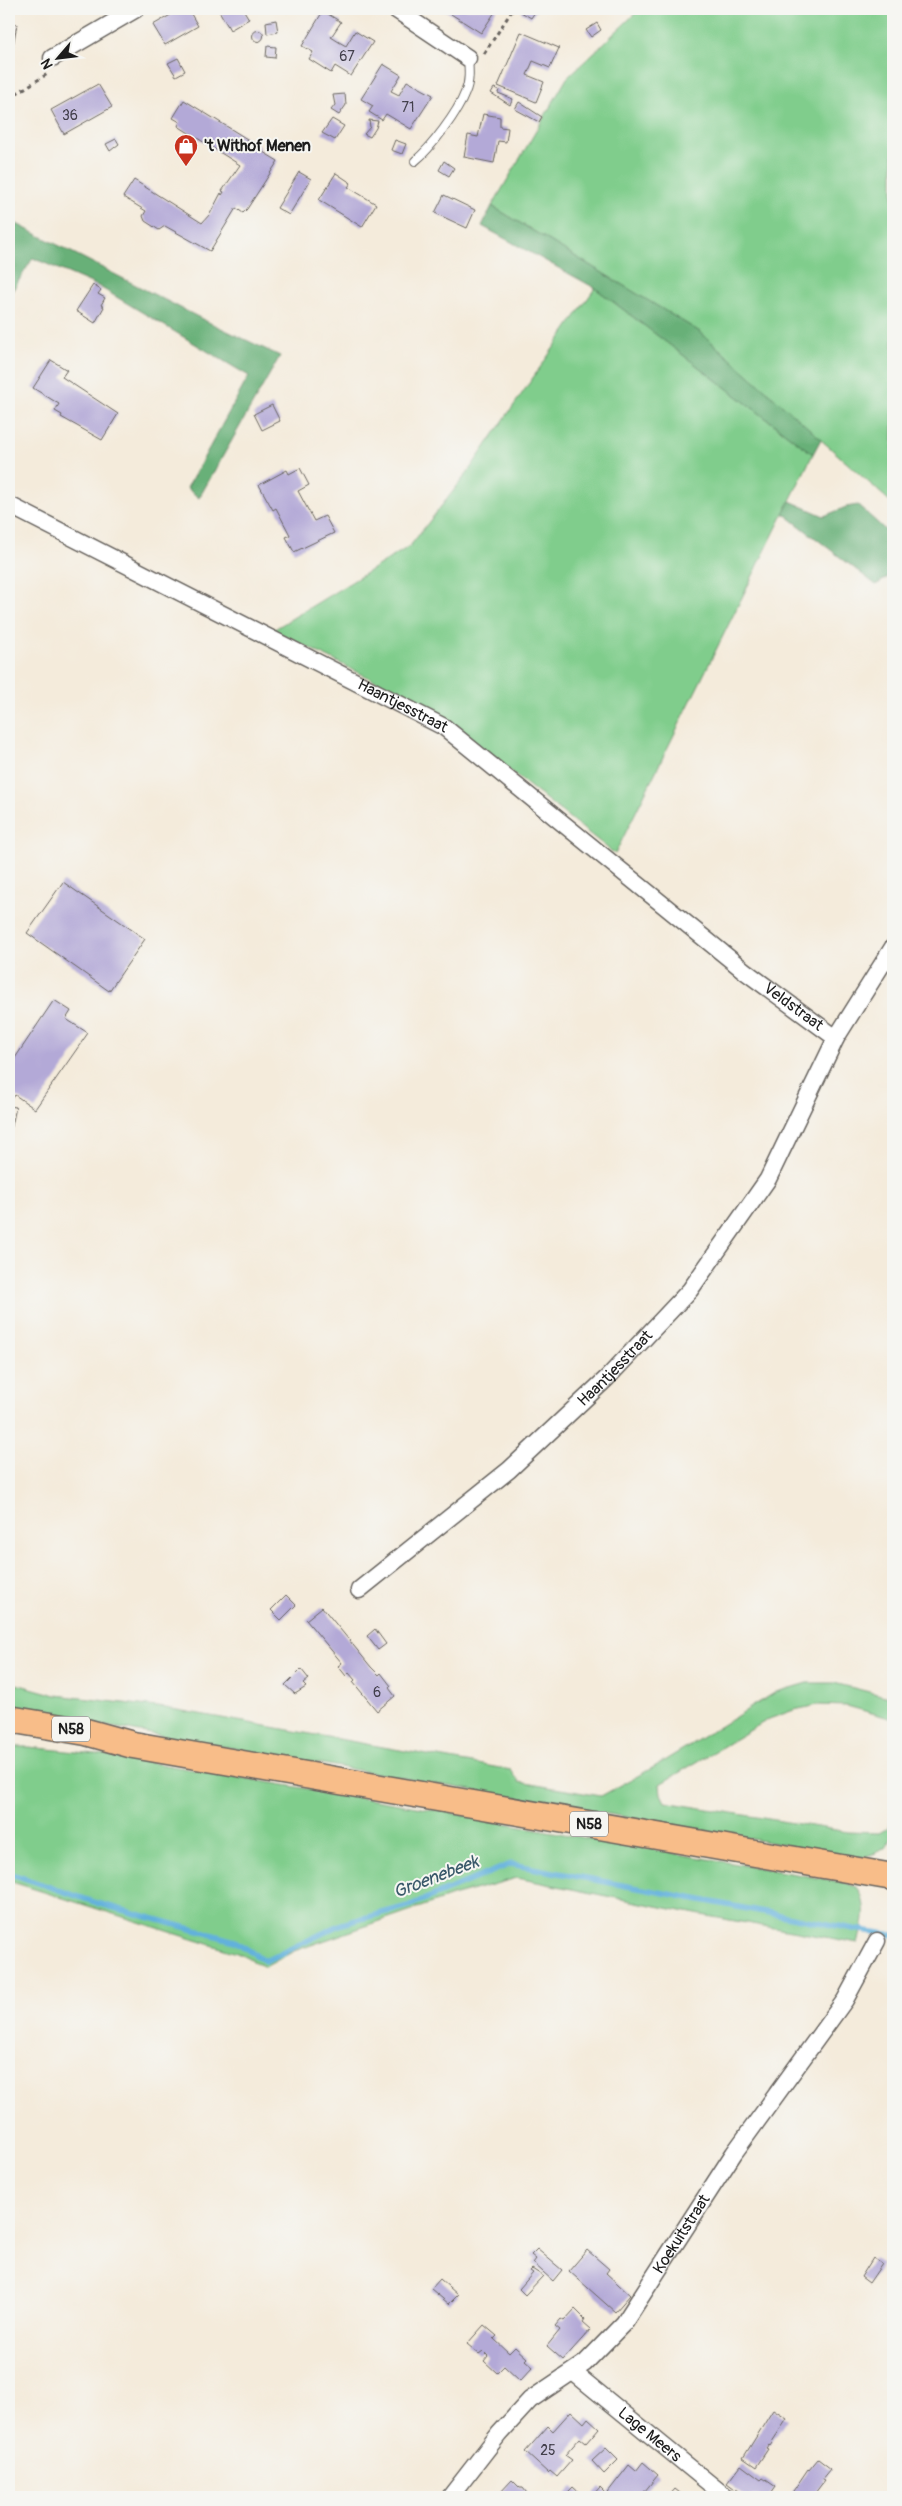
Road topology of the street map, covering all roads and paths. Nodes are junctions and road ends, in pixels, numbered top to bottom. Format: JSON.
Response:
{"nodes":[{"id":1,"x":136,"y":9,"type":"edge"},
{"id":2,"x":395,"y":9,"type":"edge"},
{"id":3,"x":513,"y":9,"type":"edge"},
{"id":4,"x":52,"y":58,"type":"joint"},
{"id":5,"x":468,"y":58,"type":"junction"},
{"id":6,"x":9,"y":98,"type":"edge"},
{"id":7,"x":415,"y":161,"type":"dead end"},
{"id":8,"x":9,"y":505,"type":"edge"},
{"id":9,"x":893,"y":947,"type":"edge"},
{"id":10,"x":752,"y":977,"type":"joint"},
{"id":11,"x":836,"y":1038,"type":"junction"},
{"id":12,"x":809,"y":1094,"type":"joint"},
{"id":13,"x":359,"y":1590,"type":"dead end"},
{"id":14,"x":9,"y":1719,"type":"edge"},
{"id":15,"x":9,"y":1736,"type":"edge"},
{"id":16,"x":133,"y":1745,"type":"junction"},
{"id":17,"x":893,"y":1877,"type":"edge"},
{"id":18,"x":877,"y":1941,"type":"dead end"},
{"id":19,"x":573,"y":2372,"type":"junction"},
{"id":20,"x":450,"y":2497,"type":"edge"},
{"id":21,"x":726,"y":2497,"type":"edge"}],
"edges":[{"from":1,"to":4,"type":"street"},
{"from":2,"to":5,"type":"street"},
{"from":3,"to":5,"type":"path"},
{"from":4,"to":6,"type":"path"},
{"from":5,"to":7,"type":"lane"},
{"from":8,"to":10,"type":"street","name":"Haantjesstraat"},
{"from":9,"to":11,"type":"street","name":"Veldstraat"},
{"from":10,"to":11,"type":"street","name":"Veldstraat"},
{"from":11,"to":12,"type":"street","name":"Veldstraat"},
{"from":12,"to":13,"type":"street","name":"Haantjesstraat"},
{"from":14,"to":16,"type":"main road","number":"N58"},
{"from":15,"to":16,"type":"main road","number":"N58"},
{"from":16,"to":17,"type":"main road","number":"N58"},
{"from":18,"to":19,"type":"street","name":"Koekuitstraat"},
{"from":19,"to":20,"type":"street","name":"Koekuitstraat"},
{"from":19,"to":21,"type":"street","name":"Lage Meers"}]}
